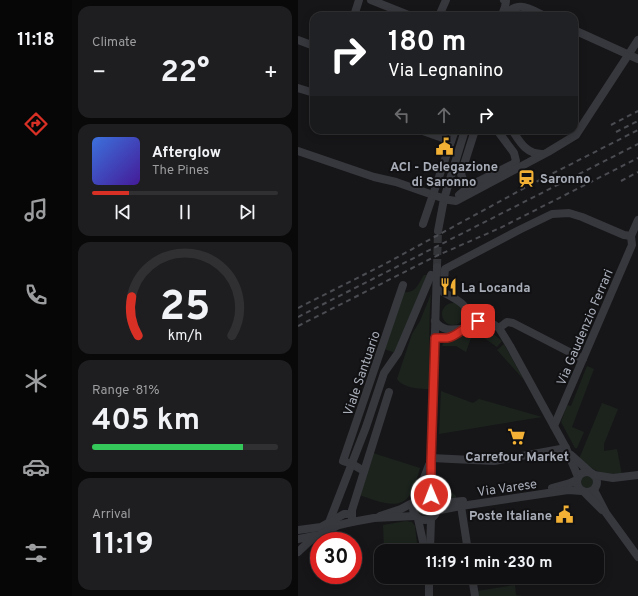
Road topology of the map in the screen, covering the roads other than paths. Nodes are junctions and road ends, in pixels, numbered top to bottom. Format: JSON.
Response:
{"nodes":[{"id":1,"x":359,"y":0,"type":"edge"},
{"id":2,"x":371,"y":0,"type":"edge"},
{"id":3,"x":446,"y":0,"type":"edge"},
{"id":4,"x":504,"y":0,"type":"edge"},
{"id":5,"x":521,"y":3,"type":"edge"},
{"id":6,"x":355,"y":12,"type":"edge"},
{"id":7,"x":401,"y":12,"type":"edge"},
{"id":8,"x":440,"y":12,"type":"edge"},
{"id":9,"x":504,"y":12,"type":"edge"},
{"id":10,"x":508,"y":12,"type":"edge"},
{"id":11,"x":538,"y":12,"type":"edge"},
{"id":12,"x":578,"y":32,"type":"edge"},
{"id":13,"x":298,"y":40,"type":"edge"},
{"id":14,"x":638,"y":40,"type":"edge"},
{"id":15,"x":310,"y":44,"type":"edge"},
{"id":16,"x":628,"y":54,"type":"junction"},
{"id":17,"x":638,"y":59,"type":"edge"},
{"id":18,"x":298,"y":88,"type":"edge"},
{"id":19,"x":310,"y":92,"type":"edge"},
{"id":20,"x":578,"y":132,"type":"edge"},
{"id":21,"x":432,"y":134,"type":"edge"},
{"id":22,"x":454,"y":134,"type":"edge"},
{"id":23,"x":464,"y":134,"type":"edge"},
{"id":24,"x":475,"y":134,"type":"edge"},
{"id":25,"x":500,"y":134,"type":"edge"},
{"id":26,"x":515,"y":134,"type":"edge"},
{"id":27,"x":577,"y":134,"type":"edge"},
{"id":28,"x":452,"y":141,"type":"junction"},
{"id":29,"x":298,"y":151,"type":"edge"},
{"id":30,"x":543,"y":154,"type":"junction"},
{"id":31,"x":471,"y":186,"type":"junction"},
{"id":32,"x":433,"y":195,"type":"junction"},
{"id":33,"x":449,"y":200,"type":"junction"},
{"id":34,"x":638,"y":220,"type":"edge"},
{"id":35,"x":423,"y":224,"type":"dead end"},
{"id":36,"x":438,"y":231,"type":"tunnel mouth"},
{"id":37,"x":631,"y":236,"type":"junction"},
{"id":38,"x":440,"y":268,"type":"junction"},
{"id":39,"x":430,"y":275,"type":"tunnel mouth"},
{"id":40,"x":403,"y":284,"type":"dead end"},
{"id":41,"x":435,"y":321,"type":"junction"},
{"id":42,"x":472,"y":322,"type":"junction"},
{"id":43,"x":499,"y":328,"type":"junction"},
{"id":44,"x":463,"y":329,"type":"junction"},
{"id":45,"x":435,"y":338,"type":"junction"},
{"id":46,"x":583,"y":359,"type":"junction"},
{"id":47,"x":388,"y":392,"type":"dead end"},
{"id":48,"x":554,"y":426,"type":"junction"},
{"id":49,"x":566,"y":449,"type":"junction"},
{"id":50,"x":431,"y":459,"type":"junction"},
{"id":51,"x":352,"y":464,"type":"junction"},
{"id":52,"x":364,"y":471,"type":"junction"},
{"id":53,"x":592,"y":474,"type":"junction"},
{"id":54,"x":638,"y":475,"type":"edge"},
{"id":55,"x":578,"y":478,"type":"junction"},
{"id":56,"x":638,"y":478,"type":"edge"},
{"id":57,"x":596,"y":488,"type":"junction"},
{"id":58,"x":583,"y":491,"type":"junction"},
{"id":59,"x":415,"y":500,"type":"junction"},
{"id":60,"x":434,"y":500,"type":"junction"},
{"id":61,"x":461,"y":506,"type":"junction"},
{"id":62,"x":606,"y":513,"type":"junction"},
{"id":63,"x":347,"y":514,"type":"dead end"},
{"id":64,"x":434,"y":515,"type":"junction"},
{"id":65,"x":417,"y":517,"type":"junction"},
{"id":66,"x":374,"y":518,"type":"junction"},
{"id":67,"x":352,"y":522,"type":"junction"},
{"id":68,"x":328,"y":525,"type":"junction"},
{"id":69,"x":298,"y":530,"type":"edge"},
{"id":70,"x":324,"y":532,"type":"edge"},
{"id":71,"x":310,"y":537,"type":"edge"},
{"id":72,"x":298,"y":539,"type":"edge"},
{"id":73,"x":310,"y":541,"type":"edge"},
{"id":74,"x":423,"y":544,"type":"edge"},
{"id":75,"x":431,"y":544,"type":"edge"},
{"id":76,"x":467,"y":544,"type":"edge"},
{"id":77,"x":298,"y":552,"type":"edge"},
{"id":78,"x":636,"y":553,"type":"edge"},
{"id":79,"x":429,"y":584,"type":"edge"},
{"id":80,"x":473,"y":584,"type":"edge"},
{"id":81,"x":429,"y":596,"type":"edge"},
{"id":82,"x":476,"y":596,"type":"edge"}],
"edges":[{"from":1,"to":6,"type":"street"},
{"from":2,"to":7,"type":"street"},
{"from":3,"to":8,"type":"street"},
{"from":4,"to":9,"type":"street"},
{"from":5,"to":10,"type":"street"},
{"from":5,"to":11,"type":"street"},
{"from":12,"to":16,"type":"street"},
{"from":13,"to":15,"type":"street"},
{"from":14,"to":16,"type":"street"},
{"from":16,"to":17,"type":"street"},
{"from":16,"to":20,"type":"street"},
{"from":18,"to":19,"type":"street"},
{"from":21,"to":28,"type":"street"},
{"from":22,"to":28,"type":"street"},
{"from":23,"to":36,"type":"street"},
{"from":24,"to":31,"type":"street"},
{"from":25,"to":31,"type":"street"},
{"from":26,"to":30,"type":"street"},
{"from":27,"to":30,"type":"street"},
{"from":28,"to":32,"type":"street"},
{"from":29,"to":32,"type":"street"},
{"from":30,"to":33,"type":"street"},
{"from":31,"to":33,"type":"street"},
{"from":32,"to":33,"type":"street","bridge":true},
{"from":32,"to":35,"type":"street"},
{"from":34,"to":37,"type":"street","name":"Via Gaudenzio Ferrari"},
{"from":37,"to":38,"type":"street"},
{"from":37,"to":46,"type":"street","name":"Via Gaudenzio Ferrari"},
{"from":38,"to":41,"type":"street"},
{"from":38,"to":42,"type":"street"},
{"from":39,"to":51,"type":"street","name":"Viale Santuario"},
{"from":40,"to":51,"type":"street","name":"Viale Santuario"},
{"from":41,"to":44,"type":"street"},
{"from":41,"to":45,"type":"street"},
{"from":42,"to":43,"type":"street"},
{"from":42,"to":44,"type":"street"},
{"from":43,"to":46,"type":"street"},
{"from":43,"to":48,"type":"street"},
{"from":44,"to":45,"type":"street"},
{"from":45,"to":50,"type":"street"},
{"from":46,"to":48,"type":"street","name":"Via Gaudenzio Ferrari"},
{"from":47,"to":52,"type":"street"},
{"from":48,"to":49,"type":"street"},
{"from":49,"to":50,"type":"street"},
{"from":49,"to":53,"type":"street"},
{"from":49,"to":55,"type":"street"},
{"from":50,"to":59,"type":"street"},
{"from":50,"to":60,"type":"street"},
{"from":51,"to":52,"type":"street"},
{"from":51,"to":68,"type":"street"},
{"from":52,"to":67,"type":"street"},
{"from":53,"to":54,"type":"street"},
{"from":53,"to":55,"type":"street"},
{"from":53,"to":57,"type":"street"},
{"from":55,"to":58,"type":"street"},
{"from":55,"to":60,"type":"street","name":"Via Varese"},
{"from":56,"to":57,"type":"street"},
{"from":57,"to":58,"type":"street"},
{"from":57,"to":62,"type":"street"},
{"from":58,"to":61,"type":"street","name":"Via Varese"},
{"from":58,"to":62,"type":"street"},
{"from":59,"to":60,"type":"street"},
{"from":59,"to":65,"type":"street"},
{"from":59,"to":66,"type":"street"},
{"from":60,"to":64,"type":"street"},
{"from":61,"to":64,"type":"street","name":"Via Varese"},
{"from":61,"to":76,"type":"street"},
{"from":62,"to":78,"type":"street"},
{"from":63,"to":68,"type":"street"},
{"from":64,"to":65,"type":"street"},
{"from":64,"to":75,"type":"street"},
{"from":65,"to":66,"type":"street"},
{"from":65,"to":74,"type":"street"},
{"from":66,"to":67,"type":"street"},
{"from":67,"to":70,"type":"street"},
{"from":68,"to":69,"type":"street"},
{"from":71,"to":72,"type":"street"},
{"from":73,"to":77,"type":"street"},
{"from":79,"to":81,"type":"street"},
{"from":80,"to":82,"type":"street"}]}
